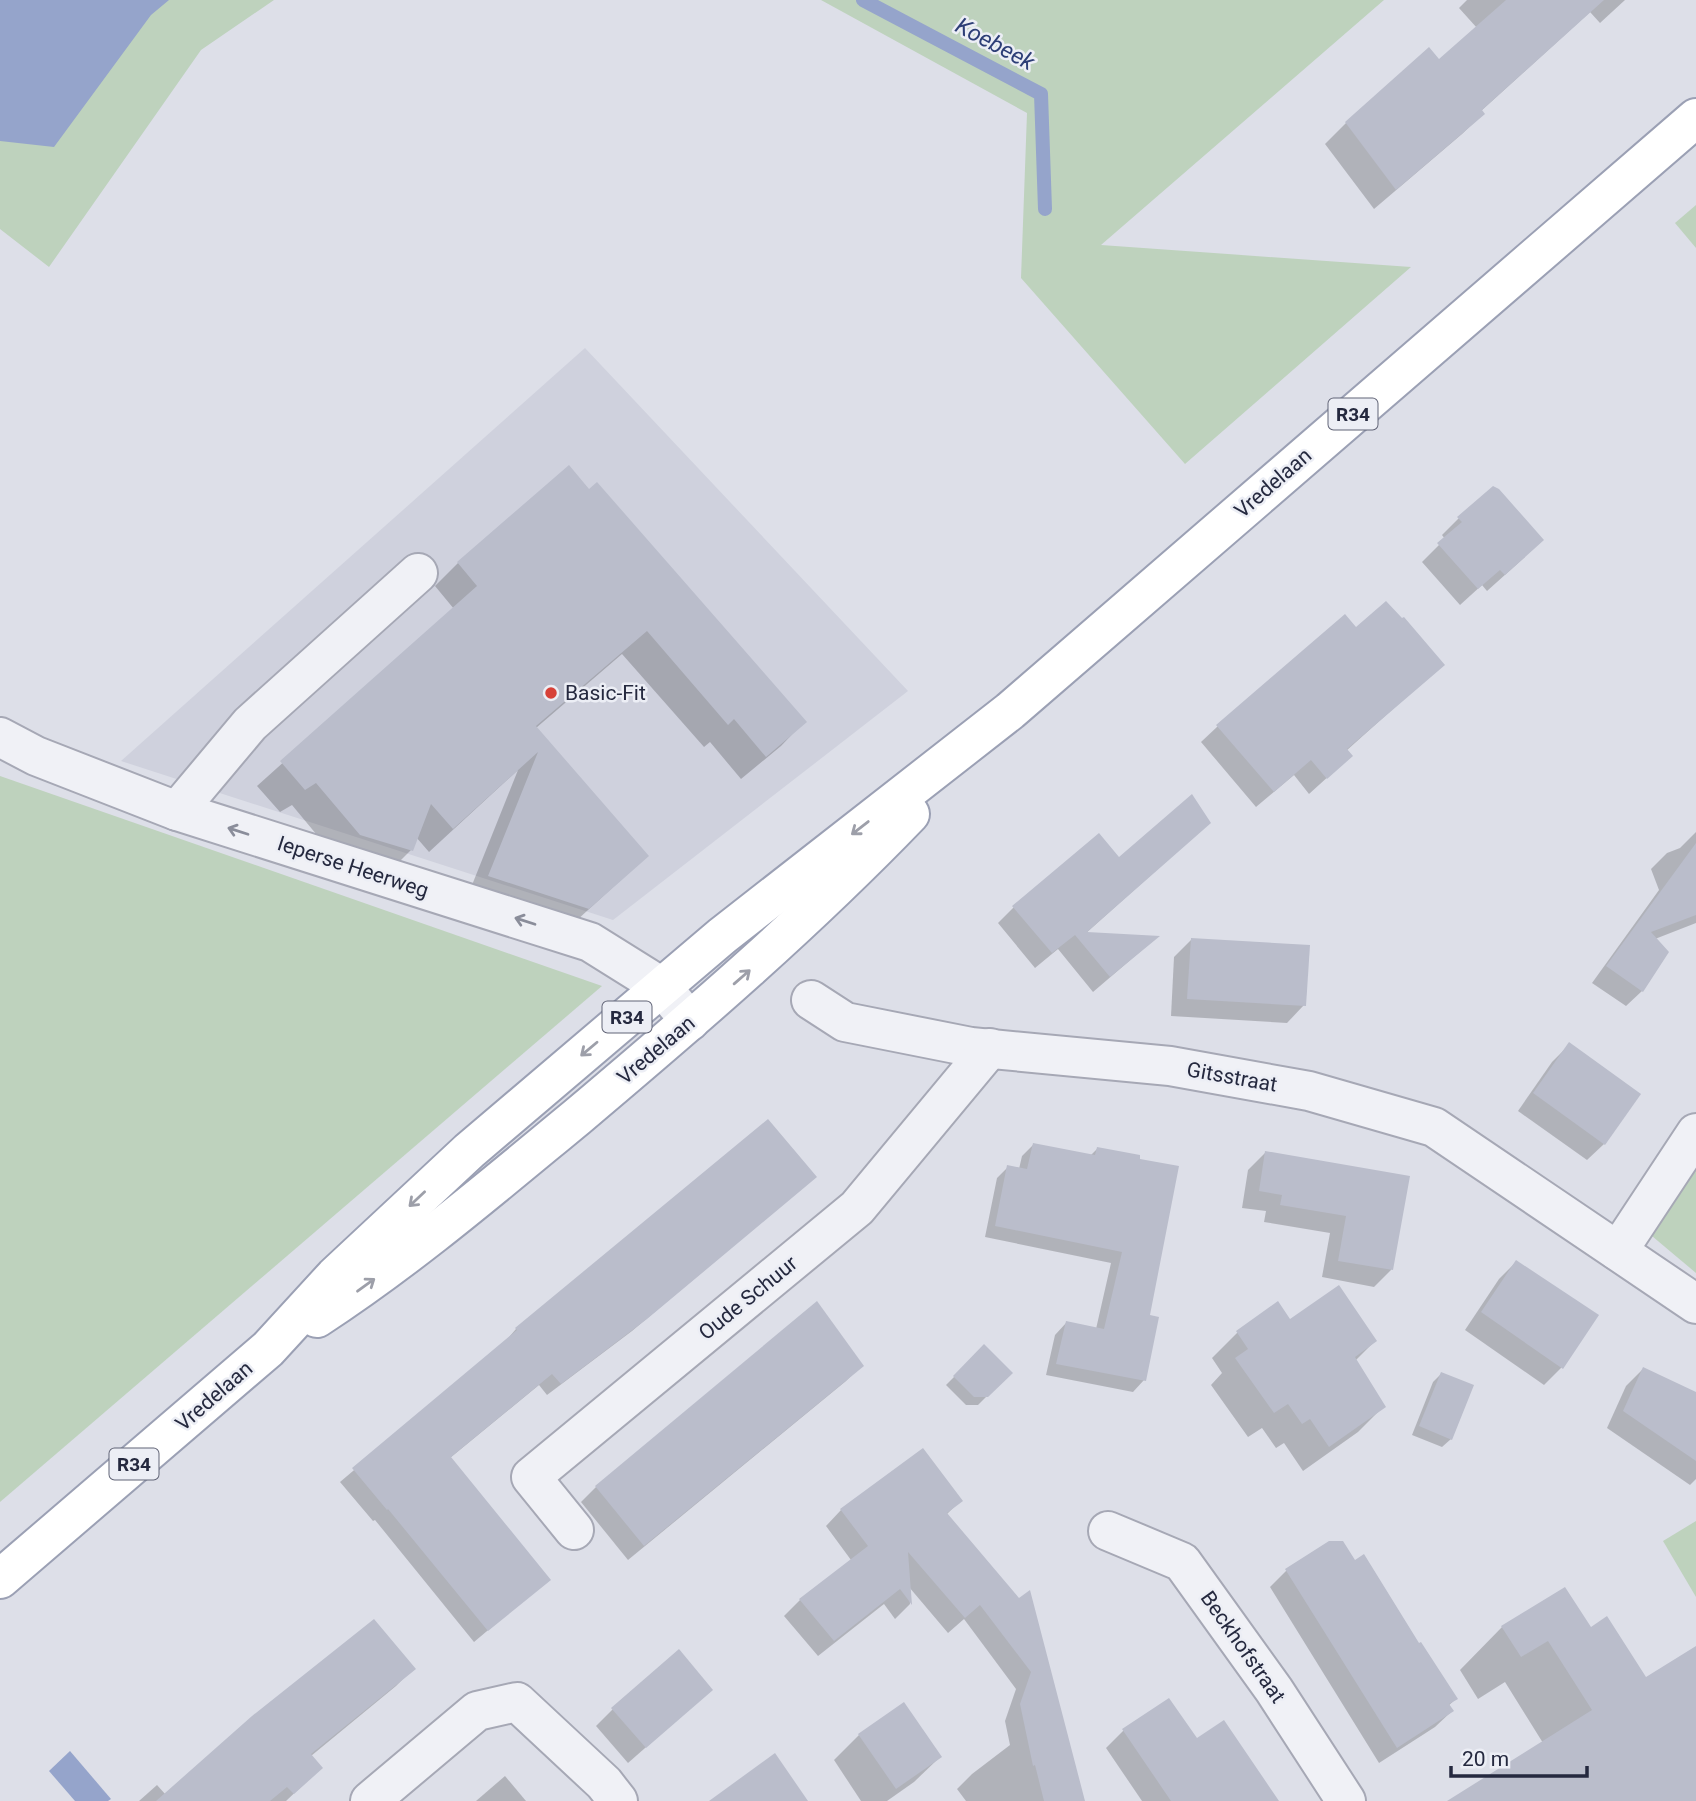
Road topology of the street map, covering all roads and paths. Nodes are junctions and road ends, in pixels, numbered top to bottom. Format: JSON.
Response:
{"nodes":[{"id":1,"x":1696,"y":118,"type":"edge"},
{"id":2,"x":418,"y":573,"type":"dead end"},
{"id":3,"x":1010,"y":711,"type":"junction"},
{"id":4,"x":0,"y":737,"type":"edge"},
{"id":5,"x":177,"y":811,"type":"junction"},
{"id":6,"x":662,"y":987,"type":"junction"},
{"id":7,"x":811,"y":1000,"type":"dead end"},
{"id":8,"x":690,"y":1021,"type":"junction"},
{"id":9,"x":990,"y":1048,"type":"junction"},
{"id":10,"x":1696,"y":1133,"type":"edge"},
{"id":11,"x":1618,"y":1251,"type":"junction"},
{"id":12,"x":1696,"y":1304,"type":"edge"},
{"id":13,"x":268,"y":1349,"type":"junction"},
{"id":14,"x":574,"y":1530,"type":"dead end"},
{"id":15,"x":1108,"y":1531,"type":"dead end"},
{"id":16,"x":0,"y":1579,"type":"edge"},
{"id":17,"x":370,"y":1801,"type":"edge"},
{"id":18,"x":618,"y":1801,"type":"edge"},
{"id":19,"x":1346,"y":1801,"type":"edge"}],
"edges":[{"from":1,"to":3,"type":"main road","name":"Vredelaan","number":"R34"},
{"from":2,"to":5,"type":"street"},
{"from":3,"to":6,"type":"main road","name":"Vredelaan","number":"R34","one_way":true},
{"from":8,"to":3,"type":"main road","name":"Vredelaan","number":"R34","one_way":true},
{"from":4,"to":5,"type":"street","name":"Ieperse Heerweg"},
{"from":6,"to":5,"type":"street","name":"Ieperse Heerweg","one_way":true},
{"from":6,"to":8,"type":"street","name":"Ieperse Heerweg"},
{"from":6,"to":13,"type":"main road","name":"Vredelaan","number":"R34","one_way":true},
{"from":7,"to":9,"type":"street","name":"Gitsstraat"},
{"from":13,"to":8,"type":"main road","name":"Vredelaan","number":"R34","one_way":true},
{"from":9,"to":11,"type":"street","name":"Gitsstraat"},
{"from":9,"to":14,"type":"street","name":"Oude Schuur"},
{"from":10,"to":11,"type":"street"},
{"from":11,"to":12,"type":"street","name":"Gitsstraat"},
{"from":13,"to":16,"type":"main road","name":"Vredelaan","number":"R34"},
{"from":15,"to":19,"type":"street","name":"Beckhofstraat"},
{"from":17,"to":18,"type":"street"}]}
